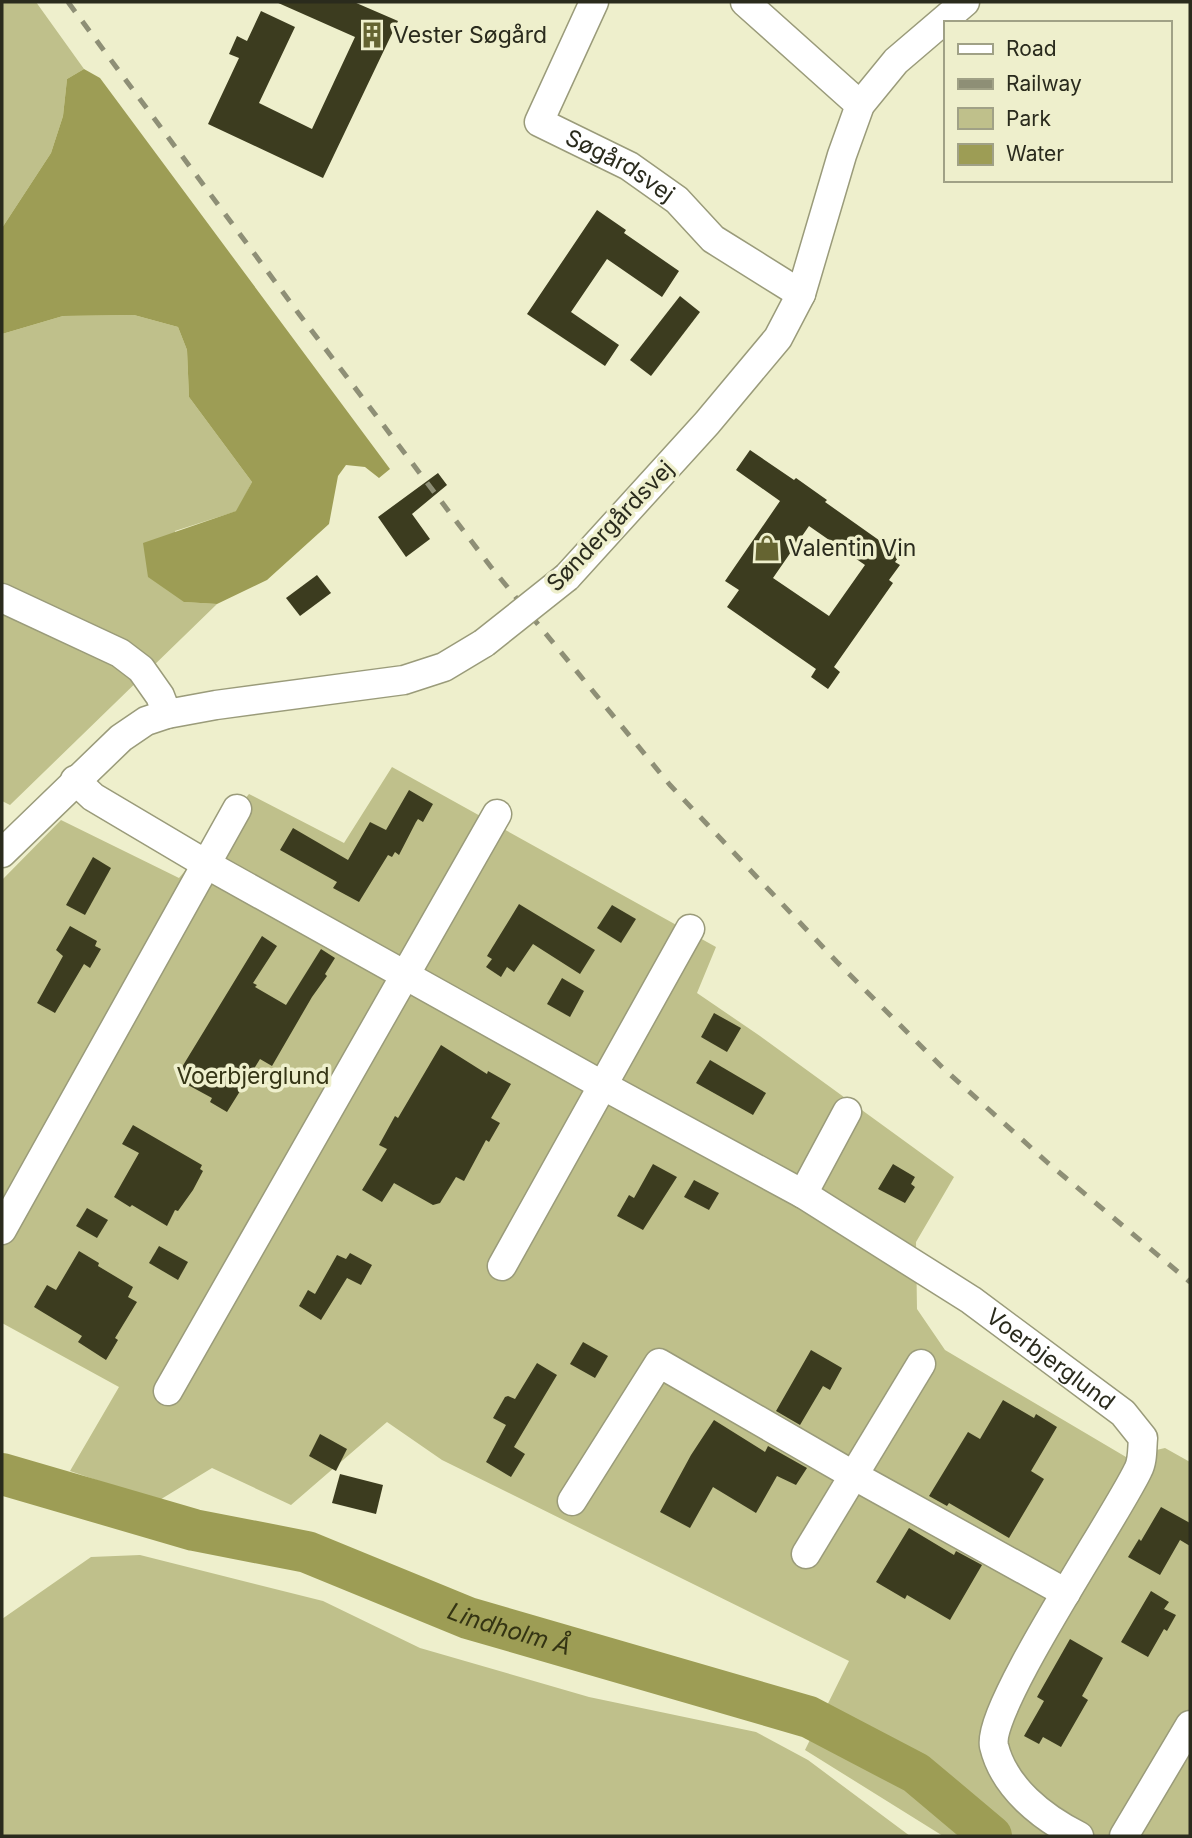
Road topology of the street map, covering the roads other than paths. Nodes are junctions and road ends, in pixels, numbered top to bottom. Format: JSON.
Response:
{"nodes":[{"id":1,"x":594,"y":2,"type":"edge"},
{"id":2,"x":745,"y":2,"type":"edge"},
{"id":3,"x":965,"y":2,"type":"edge"},
{"id":4,"x":860,"y":105,"type":"junction"},
{"id":5,"x":801,"y":294,"type":"junction"},
{"id":6,"x":2,"y":598,"type":"edge"},
{"id":7,"x":167,"y":714,"type":"junction"},
{"id":8,"x":75,"y":780,"type":"junction"},
{"id":9,"x":237,"y":809,"type":"dead end"},
{"id":10,"x":497,"y":814,"type":"dead end"},
{"id":11,"x":2,"y":853,"type":"edge"},
{"id":12,"x":206,"y":864,"type":"junction"},
{"id":13,"x":690,"y":929,"type":"dead end"},
{"id":14,"x":407,"y":975,"type":"junction"},
{"id":15,"x":602,"y":1085,"type":"junction"},
{"id":16,"x":847,"y":1112,"type":"dead end"},
{"id":17,"x":803,"y":1194,"type":"junction"},
{"id":18,"x":2,"y":1230,"type":"edge"},
{"id":19,"x":502,"y":1266,"type":"dead end"},
{"id":20,"x":921,"y":1364,"type":"dead end"},
{"id":21,"x":168,"y":1391,"type":"dead end"},
{"id":22,"x":853,"y":1475,"type":"junction"},
{"id":23,"x":572,"y":1501,"type":"dead end"},
{"id":24,"x":806,"y":1554,"type":"dead end"},
{"id":25,"x":1066,"y":1592,"type":"junction"},
{"id":26,"x":1190,"y":1725,"type":"edge"},
{"id":27,"x":1079,"y":1836,"type":"edge"},
{"id":28,"x":1124,"y":1836,"type":"edge"}],
"edges":[{"from":1,"to":5,"type":"street","name":"Søgårdsvej"},
{"from":2,"to":4,"type":"street"},
{"from":3,"to":4,"type":"street","name":"Søndergårdsvej"},
{"from":4,"to":5,"type":"street","name":"Søndergårdsvej"},
{"from":5,"to":7,"type":"street","name":"Søndergårdsvej","bridge":true},
{"from":6,"to":7,"type":"street"},
{"from":7,"to":8,"type":"street","name":"Søndergårdsvej"},
{"from":8,"to":11,"type":"street","name":"Søndergårdsvej"},
{"from":8,"to":12,"type":"street","name":"Voerbjerglund"},
{"from":9,"to":12,"type":"street"},
{"from":10,"to":14,"type":"street"},
{"from":12,"to":14,"type":"street","name":"Voerbjerglund"},
{"from":12,"to":18,"type":"street"},
{"from":13,"to":15,"type":"street"},
{"from":14,"to":15,"type":"street","name":"Voerbjerglund"},
{"from":14,"to":21,"type":"street"},
{"from":15,"to":17,"type":"street","name":"Voerbjerglund"},
{"from":15,"to":19,"type":"street"},
{"from":16,"to":17,"type":"street"},
{"from":17,"to":25,"type":"street","name":"Voerbjerglund"},
{"from":20,"to":22,"type":"street"},
{"from":22,"to":23,"type":"street"},
{"from":22,"to":24,"type":"street"},
{"from":22,"to":25,"type":"street"},
{"from":25,"to":27,"type":"street","name":"Voerbjerglund"},
{"from":26,"to":28,"type":"street"}]}
